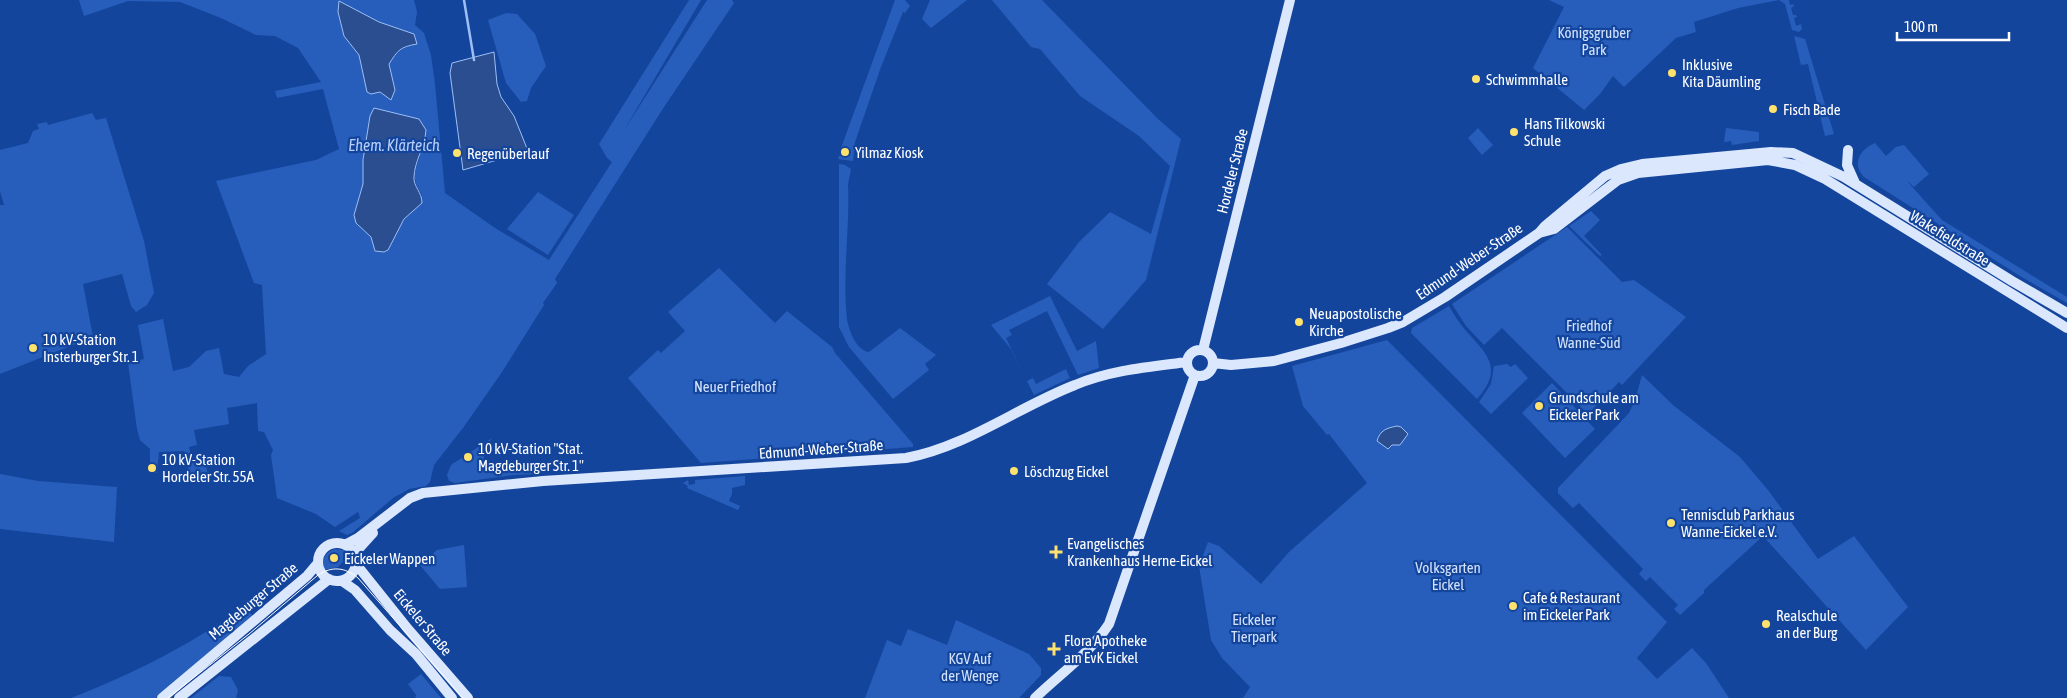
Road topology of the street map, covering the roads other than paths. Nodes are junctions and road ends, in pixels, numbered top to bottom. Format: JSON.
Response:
{"nodes":[{"id":1,"x":1290,"y":0,"type":"edge"},
{"id":2,"x":1848,"y":150,"type":"dead end"},
{"id":3,"x":1830,"y":170,"type":"joint"},
{"id":4,"x":1817,"y":175,"type":"joint"},
{"id":5,"x":1856,"y":184,"type":"junction"},
{"id":6,"x":1539,"y":233,"type":"junction"},
{"id":7,"x":2067,"y":313,"type":"edge"},
{"id":8,"x":2067,"y":328,"type":"edge"},
{"id":9,"x":1203,"y":350,"type":"junction"},
{"id":10,"x":1187,"y":362,"type":"junction"},
{"id":11,"x":1214,"y":363,"type":"junction"},
{"id":12,"x":1195,"y":375,"type":"junction"},
{"id":13,"x":381,"y":522,"type":"junction"},
{"id":14,"x":345,"y":545,"type":"junction"},
{"id":15,"x":355,"y":559,"type":"junction"},
{"id":16,"x":318,"y":563,"type":"junction"},
{"id":17,"x":329,"y":579,"type":"junction"},
{"id":18,"x":342,"y":581,"type":"junction"},
{"id":19,"x":162,"y":698,"type":"edge"},
{"id":20,"x":179,"y":698,"type":"edge"},
{"id":21,"x":452,"y":698,"type":"edge"},
{"id":22,"x":468,"y":698,"type":"edge"},
{"id":23,"x":1034,"y":698,"type":"edge"}],
"edges":[{"from":1,"to":9,"type":"main road","name":"Hordeler Straße"},
{"from":2,"to":5,"type":"main road"},
{"from":3,"to":5,"type":"main road","name":"Wakefieldstraße"},
{"from":3,"to":6,"type":"main road","name":"Edmund-Weber-Straße"},
{"from":4,"to":6,"type":"main road","name":"Edmund-Weber-Straße"},
{"from":4,"to":8,"type":"main road","name":"Wakefieldstraße"},
{"from":5,"to":7,"type":"main road","name":"Wakefieldstraße"},
{"from":6,"to":11,"type":"main road","name":"Edmund-Weber-Straße"},
{"from":9,"to":10,"type":"main road"},
{"from":9,"to":11,"type":"main road"},
{"from":10,"to":12,"type":"main road"},
{"from":10,"to":13,"type":"main road","name":"Edmund-Weber-Straße"},
{"from":11,"to":12,"type":"main road"},
{"from":12,"to":23,"type":"main road"},
{"from":13,"to":14,"type":"main road"},
{"from":13,"to":15,"type":"main road"},
{"from":14,"to":15,"type":"main road"},
{"from":14,"to":16,"type":"main road"},
{"from":15,"to":18,"type":"main road"},
{"from":15,"to":22,"type":"main road","name":"Eickeler Straße"},
{"from":16,"to":17,"type":"main road"},
{"from":16,"to":19,"type":"main road","name":"Magdeburger Straße"},
{"from":17,"to":18,"type":"main road"},
{"from":17,"to":20,"type":"main road","name":"Magdeburger Straße"},
{"from":18,"to":21,"type":"main road","name":"Eickeler Straße"}]}
